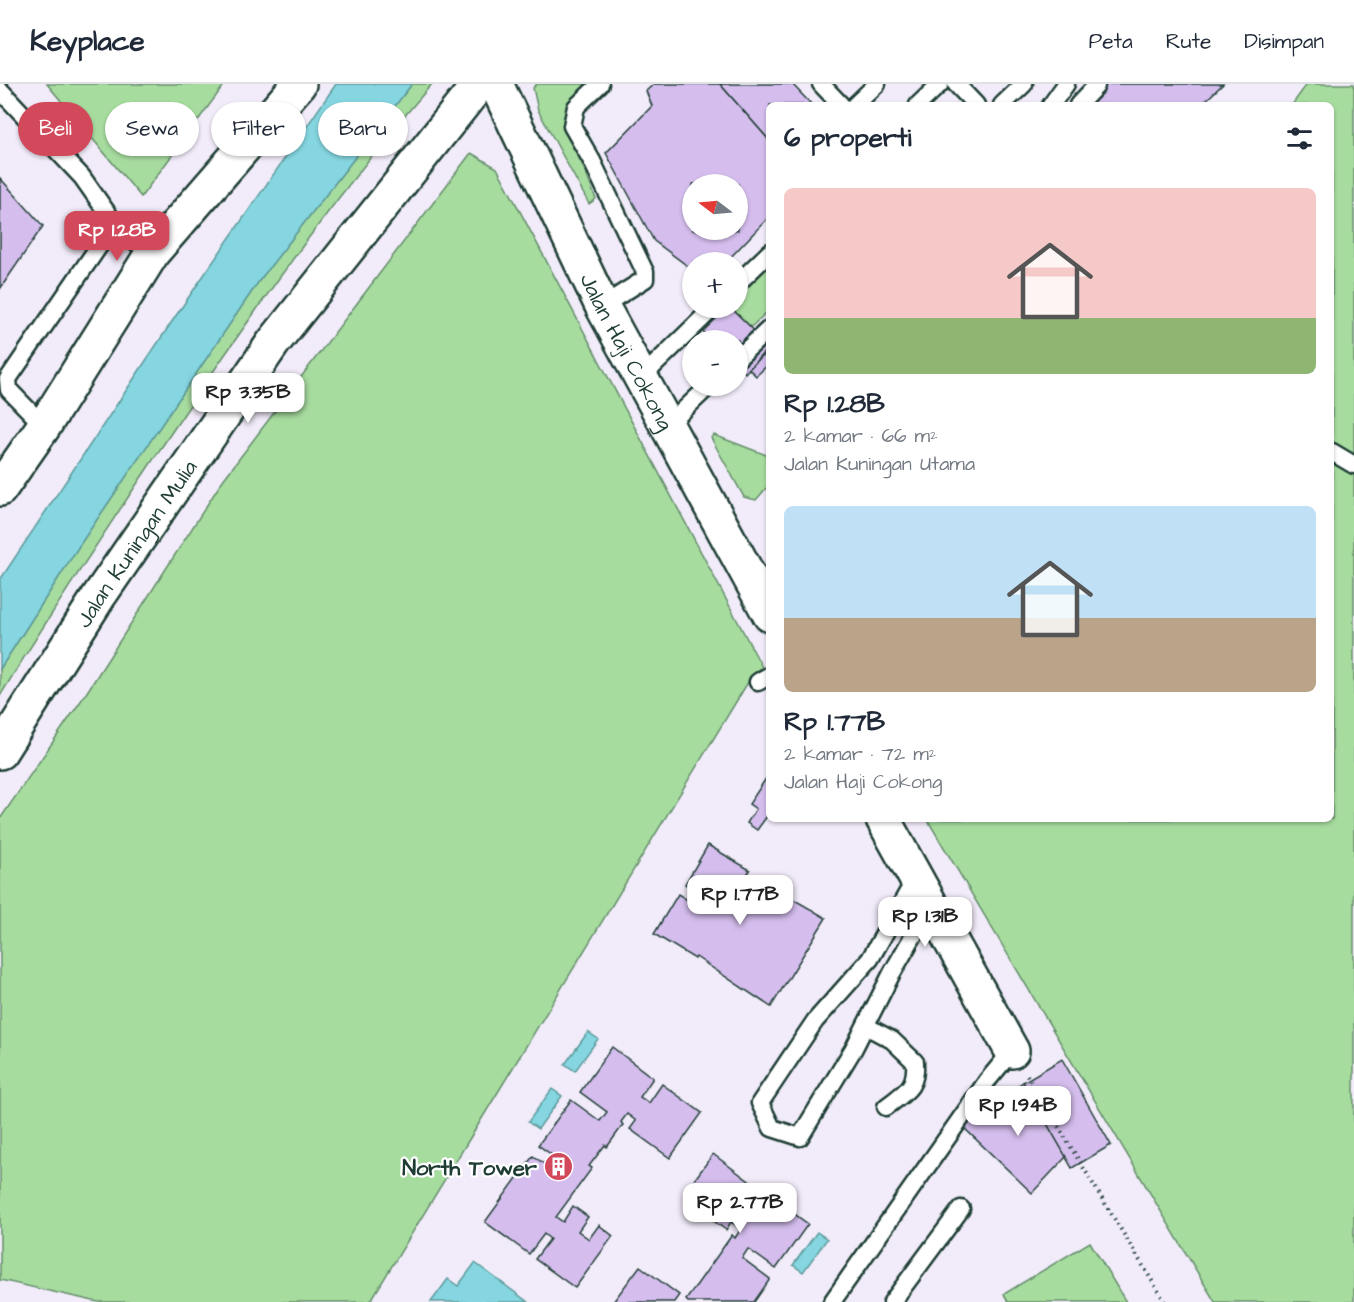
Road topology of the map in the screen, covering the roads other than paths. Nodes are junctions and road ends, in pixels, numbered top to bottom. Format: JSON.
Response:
{"nodes":[{"id":1,"x":299,"y":84,"type":"edge"},
{"id":2,"x":478,"y":84,"type":"edge"},
{"id":3,"x":496,"y":84,"type":"edge"},
{"id":4,"x":600,"y":84,"type":"edge"},
{"id":5,"x":821,"y":84,"type":"edge"},
{"id":6,"x":877,"y":84,"type":"edge"},
{"id":7,"x":940,"y":84,"type":"edge"},
{"id":8,"x":956,"y":84,"type":"edge"},
{"id":9,"x":1024,"y":84,"type":"edge"},
{"id":10,"x":1066,"y":84,"type":"edge"},
{"id":11,"x":1096,"y":86,"type":"dead end"},
{"id":12,"x":0,"y":90,"type":"edge"},
{"id":13,"x":838,"y":102,"type":"edge"},
{"id":14,"x":858,"y":102,"type":"edge"},
{"id":15,"x":921,"y":102,"type":"edge"},
{"id":16,"x":973,"y":102,"type":"edge"},
{"id":17,"x":1005,"y":102,"type":"edge"},
{"id":18,"x":1053,"y":102,"type":"edge"},
{"id":19,"x":1081,"y":102,"type":"edge"},
{"id":20,"x":114,"y":224,"type":"junction"},
{"id":21,"x":153,"y":252,"type":"junction"},
{"id":22,"x":766,"y":256,"type":"edge"},
{"id":23,"x":748,"y":273,"type":"edge"},
{"id":24,"x":602,"y":306,"type":"junction"},
{"id":25,"x":703,"y":318,"type":"edge"},
{"id":26,"x":766,"y":332,"type":"edge"},
{"id":27,"x":748,"y":349,"type":"edge"},
{"id":28,"x":641,"y":378,"type":"junction"},
{"id":29,"x":698,"y":396,"type":"edge"},
{"id":30,"x":44,"y":426,"type":"junction"},
{"id":31,"x":667,"y":426,"type":"junction"},
{"id":32,"x":1334,"y":453,"type":"edge"},
{"id":33,"x":1354,"y":465,"type":"edge"},
{"id":34,"x":5,"y":470,"type":"edge"},
{"id":35,"x":766,"y":608,"type":"edge"},
{"id":36,"x":0,"y":752,"type":"edge"},
{"id":37,"x":885,"y":822,"type":"edge"},
{"id":38,"x":923,"y":891,"type":"junction"},
{"id":39,"x":866,"y":1026,"type":"junction"},
{"id":40,"x":1012,"y":1051,"type":"joint"},
{"id":41,"x":886,"y":1107,"type":"dead end"},
{"id":42,"x":961,"y":1209,"type":"dead end"},
{"id":43,"x":832,"y":1302,"type":"edge"},
{"id":44,"x":892,"y":1302,"type":"edge"}],
"edges":[{"from":1,"to":21,"type":"street"},
{"from":2,"to":36,"type":"street","name":"Jalan Kuningan Mulia"},
{"from":3,"to":24,"type":"street","name":"Jalan Haji Cokong"},
{"from":4,"to":24,"type":"lane"},
{"from":5,"to":13,"type":"lane"},
{"from":6,"to":14,"type":"lane"},
{"from":7,"to":15,"type":"lane"},
{"from":8,"to":16,"type":"lane"},
{"from":9,"to":17,"type":"lane"},
{"from":10,"to":18,"type":"lane"},
{"from":11,"to":19,"type":"lane"},
{"from":12,"to":20,"type":"lane"},
{"from":20,"to":21,"type":"lane"},
{"from":20,"to":30,"type":"lane"},
{"from":21,"to":30,"type":"street"},
{"from":22,"to":23,"type":"lane"},
{"from":24,"to":28,"type":"street","name":"Jalan Haji Cokong"},
{"from":25,"to":28,"type":"lane"},
{"from":26,"to":27,"type":"lane"},
{"from":28,"to":31,"type":"street","name":"Jalan Haji Cokong"},
{"from":29,"to":31,"type":"lane"},
{"from":30,"to":34,"type":"street"},
{"from":31,"to":35,"type":"street","name":"Jalan Haji Cokong"},
{"from":32,"to":33,"type":"lane"},
{"from":37,"to":38,"type":"street"},
{"from":38,"to":39,"type":"lane"},
{"from":38,"to":39,"type":"lane"},
{"from":38,"to":40,"type":"street"},
{"from":39,"to":41,"type":"lane"},
{"from":40,"to":43,"type":"lane"},
{"from":42,"to":44,"type":"lane"}]}
